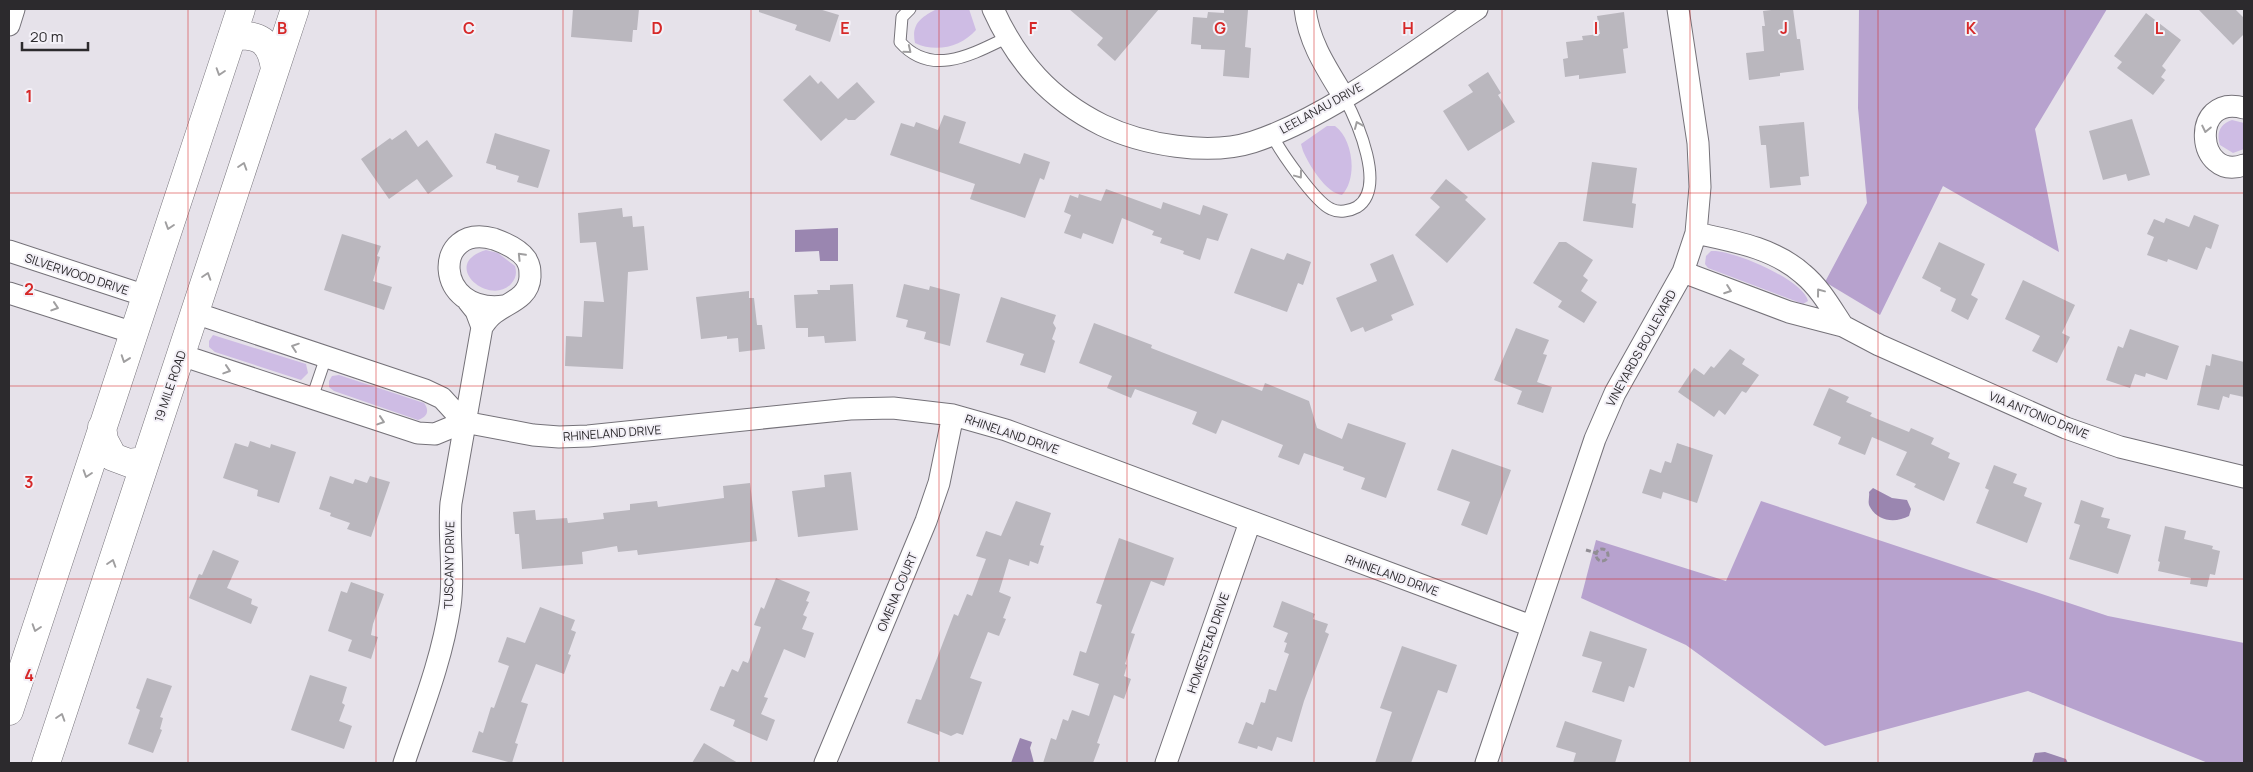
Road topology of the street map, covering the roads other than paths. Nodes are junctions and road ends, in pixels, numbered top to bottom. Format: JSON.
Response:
{"nodes":[{"id":1,"x":14,"y":9,"type":"edge"},
{"id":2,"x":241,"y":9,"type":"edge"},
{"id":3,"x":295,"y":9,"type":"edge"},
{"id":4,"x":910,"y":9,"type":"edge"},
{"id":5,"x":993,"y":9,"type":"edge"},
{"id":6,"x":1305,"y":9,"type":"edge"},
{"id":7,"x":1477,"y":9,"type":"edge"},
{"id":8,"x":1678,"y":9,"type":"edge"},
{"id":9,"x":9,"y":25,"type":"edge"},
{"id":10,"x":232,"y":36,"type":"junction"},
{"id":11,"x":1006,"y":38,"type":"junction"},
{"id":12,"x":275,"y":69,"type":"junction"},
{"id":13,"x":1344,"y":97,"type":"junction"},
{"id":14,"x":2244,"y":107,"type":"edge"},
{"id":15,"x":1272,"y":135,"type":"junction"},
{"id":16,"x":2244,"y":165,"type":"edge"},
{"id":17,"x":1696,"y":233,"type":"junction"},
{"id":18,"x":9,"y":251,"type":"edge"},
{"id":19,"x":1682,"y":272,"type":"junction"},
{"id":20,"x":9,"y":292,"type":"edge"},
{"id":21,"x":146,"y":296,"type":"junction"},
{"id":22,"x":468,"y":301,"type":"junction"},
{"id":23,"x":504,"y":306,"type":"junction"},
{"id":24,"x":195,"y":313,"type":"junction"},
{"id":25,"x":1843,"y":326,"type":"junction"},
{"id":26,"x":482,"y":327,"type":"junction"},
{"id":27,"x":134,"y":333,"type":"junction"},
{"id":28,"x":180,"y":355,"type":"junction"},
{"id":29,"x":326,"y":357,"type":"junction"},
{"id":30,"x":312,"y":398,"type":"junction"},
{"id":31,"x":953,"y":415,"type":"junction"},
{"id":32,"x":464,"y":422,"type":"junction"},
{"id":33,"x":102,"y":427,"type":"junction"},
{"id":34,"x":145,"y":462,"type":"junction"},
{"id":35,"x":2244,"y":477,"type":"edge"},
{"id":36,"x":1250,"y":522,"type":"junction"},
{"id":37,"x":1531,"y":626,"type":"junction"},
{"id":38,"x":9,"y":711,"type":"edge"},
{"id":39,"x":46,"y":763,"type":"edge"},
{"id":40,"x":404,"y":763,"type":"edge"},
{"id":41,"x":825,"y":763,"type":"edge"},
{"id":42,"x":1166,"y":763,"type":"edge"},
{"id":43,"x":1486,"y":763,"type":"edge"}],
"edges":[{"from":1,"to":9,"type":"street"},
{"from":2,"to":10,"type":"main road"},
{"from":3,"to":12,"type":"main road","name":"19 MILE ROAD"},
{"from":4,"to":11,"type":"lane","one_way":true},
{"from":5,"to":11,"type":"street","name":"LEELANAU DRIVE"},
{"from":6,"to":13,"type":"street"},
{"from":7,"to":13,"type":"street","name":"LEELANAU DRIVE"},
{"from":8,"to":17,"type":"street","name":"VINEYARDS BOULEVARD"},
{"from":10,"to":12,"type":"main road"},
{"from":10,"to":21,"type":"main road","one_way":true},
{"from":11,"to":15,"type":"street","name":"LEELANAU DRIVE"},
{"from":24,"to":12,"type":"main road","name":"19 MILE ROAD","one_way":true},
{"from":13,"to":15,"type":"street","name":"LEELANAU DRIVE"},
{"from":15,"to":13,"type":"lane","one_way":true},
{"from":14,"to":16,"type":"street","one_way":true},
{"from":17,"to":19,"type":"street","name":"VINEYARDS BOULEVARD"},
{"from":25,"to":17,"type":"street","name":"VIA ANTONIO DRIVE","one_way":true},
{"from":18,"to":21,"type":"street","name":"SILVERWOOD DRIVE"},
{"from":19,"to":25,"type":"street","name":"VIA ANTONIO DRIVE","one_way":true},
{"from":19,"to":37,"type":"street","name":"VINEYARDS BOULEVARD"},
{"from":20,"to":27,"type":"street","one_way":true},
{"from":21,"to":27,"type":"main road"},
{"from":22,"to":23,"type":"street"},
{"from":23,"to":22,"type":"street","one_way":true},
{"from":22,"to":26,"type":"street"},
{"from":23,"to":26,"type":"street"},
{"from":24,"to":28,"type":"main road","name":"19 MILE ROAD"},
{"from":29,"to":24,"type":"street","one_way":true},
{"from":25,"to":35,"type":"street","name":"VIA ANTONIO DRIVE"},
{"from":26,"to":32,"type":"street","name":"TUSCANY DRIVE"},
{"from":27,"to":33,"type":"main road","one_way":true},
{"from":28,"to":30,"type":"street","one_way":true},
{"from":28,"to":34,"type":"main road","name":"19 MILE ROAD"},
{"from":29,"to":30,"type":"lane"},
{"from":29,"to":32,"type":"street"},
{"from":30,"to":32,"type":"street","one_way":true},
{"from":31,"to":32,"type":"street","name":"RHINELAND DRIVE"},
{"from":31,"to":36,"type":"street","name":"RHINELAND DRIVE"},
{"from":31,"to":41,"type":"street","name":"OMENA COURT"},
{"from":32,"to":40,"type":"street","name":"TUSCANY DRIVE"},
{"from":33,"to":34,"type":"main road"},
{"from":33,"to":38,"type":"main road","one_way":true},
{"from":39,"to":34,"type":"main road","name":"19 MILE ROAD","one_way":true},
{"from":36,"to":37,"type":"street","name":"RHINELAND DRIVE"},
{"from":36,"to":42,"type":"street","name":"HOMESTEAD DRIVE"},
{"from":37,"to":43,"type":"street","name":"VINEYARDS BOULEVARD"}]}
